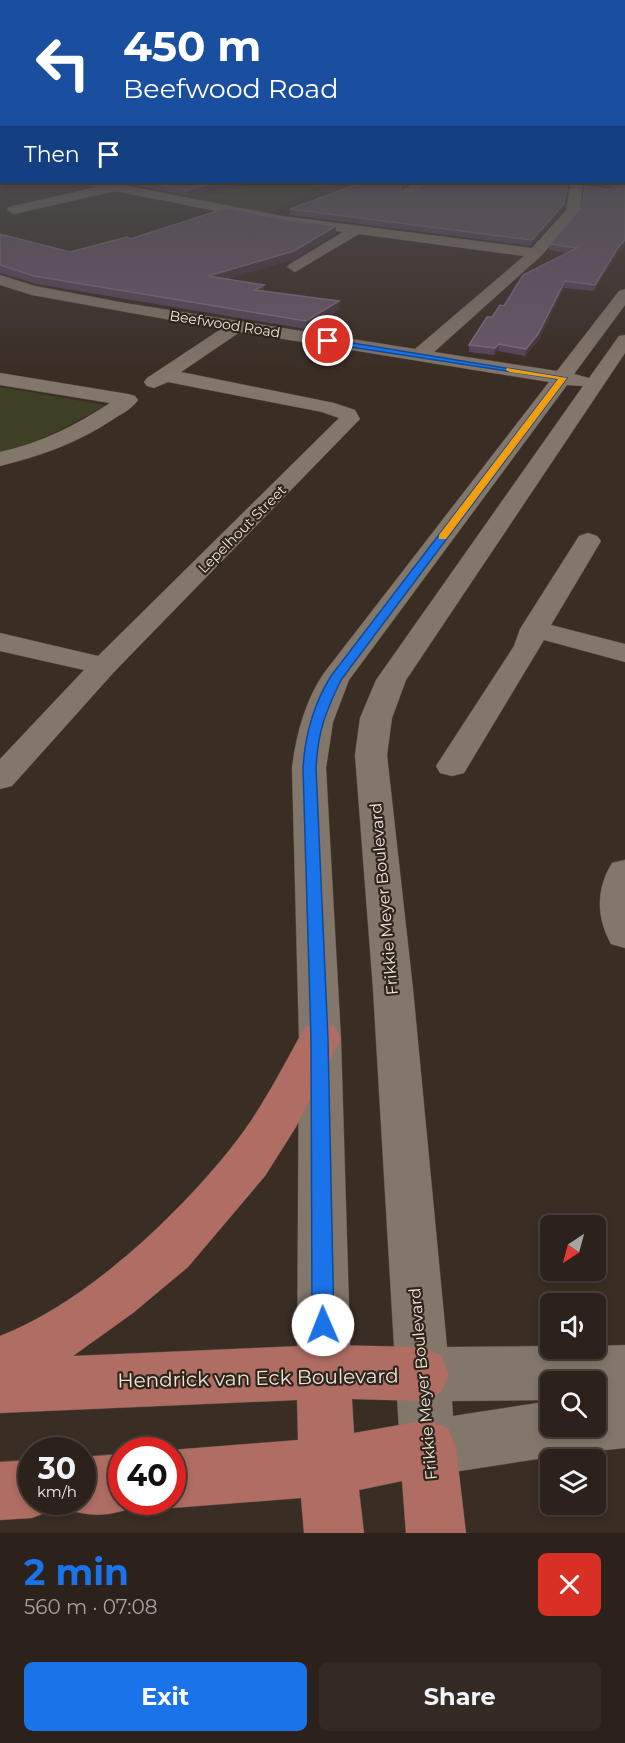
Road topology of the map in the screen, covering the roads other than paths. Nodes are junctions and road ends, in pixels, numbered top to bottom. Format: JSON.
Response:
{"nodes":[{"id":1,"x":356,"y":230,"type":"edge"},
{"id":2,"x":361,"y":230,"type":"edge"},
{"id":3,"x":557,"y":230,"type":"edge"},
{"id":4,"x":536,"y":253,"type":"junction"},
{"id":5,"x":295,"y":267,"type":"dead end"},
{"id":6,"x":0,"y":280,"type":"edge"},
{"id":7,"x":625,"y":294,"type":"edge"},
{"id":8,"x":237,"y":326,"type":"junction"},
{"id":9,"x":625,"y":340,"type":"edge"},
{"id":10,"x":418,"y":356,"type":"junction"},
{"id":11,"x":164,"y":375,"type":"junction"},
{"id":12,"x":0,"y":379,"type":"edge"},
{"id":13,"x":579,"y":380,"type":"junction"},
{"id":14,"x":128,"y":400,"type":"junction"},
{"id":15,"x":0,"y":459,"type":"edge"},
{"id":16,"x":588,"y":541,"type":"dead end"},
{"id":17,"x":534,"y":629,"type":"junction"},
{"id":18,"x":0,"y":642,"type":"edge"},
{"id":19,"x":625,"y":653,"type":"edge"},
{"id":20,"x":104,"y":666,"type":"junction"},
{"id":21,"x":453,"y":766,"type":"dead end"},
{"id":22,"x":0,"y":779,"type":"edge"},
{"id":23,"x":625,"y":872,"type":"edge"},
{"id":24,"x":625,"y":934,"type":"edge"},
{"id":25,"x":320,"y":1039,"type":"junction"},
{"id":26,"x":0,"y":1362,"type":"edge"},
{"id":27,"x":324,"y":1372,"type":"junction"},
{"id":28,"x":625,"y":1372,"type":"edge"},
{"id":29,"x":422,"y":1374,"type":"junction"},
{"id":30,"x":0,"y":1386,"type":"edge"},
{"id":31,"x":625,"y":1420,"type":"edge"},
{"id":32,"x":606,"y":1422,"type":"edge"},
{"id":33,"x":540,"y":1431,"type":"edge"},
{"id":34,"x":428,"y":1448,"type":"junction"},
{"id":35,"x":327,"y":1467,"type":"junction"},
{"id":36,"x":186,"y":1478,"type":"edge"},
{"id":37,"x":18,"y":1490,"type":"edge"},
{"id":38,"x":0,"y":1491,"type":"edge"},
{"id":39,"x":334,"y":1533,"type":"edge"},
{"id":40,"x":436,"y":1533,"type":"edge"}],
"edges":[{"from":1,"to":5,"type":"street"},
{"from":2,"to":4,"type":"street"},
{"from":3,"to":4,"type":"street"},
{"from":4,"to":10,"type":"street"},
{"from":6,"to":8,"type":"street","name":"Beefwood Road"},
{"from":7,"to":13,"type":"street","name":"Frikkie Meyer Boulevard"},
{"from":8,"to":10,"type":"street","name":"Beefwood Road"},
{"from":8,"to":11,"type":"street"},
{"from":9,"to":13,"type":"street","name":"Frikkie Meyer Boulevard"},
{"from":10,"to":13,"type":"street","name":"Beefwood Road"},
{"from":11,"to":14,"type":"street"},
{"from":11,"to":20,"type":"street","name":"Lepelhout Street"},
{"from":12,"to":14,"type":"street"},
{"from":13,"to":25,"type":"street","name":"Frikkie Meyer Boulevard"},
{"from":13,"to":29,"type":"street","name":"Frikkie Meyer Boulevard"},
{"from":14,"to":15,"type":"street"},
{"from":16,"to":17,"type":"street"},
{"from":17,"to":19,"type":"street"},
{"from":17,"to":21,"type":"street"},
{"from":18,"to":20,"type":"street"},
{"from":20,"to":22,"type":"street","name":"Lepelhout Street"},
{"from":23,"to":24,"type":"street"},
{"from":25,"to":26,"type":"main road"},
{"from":25,"to":27,"type":"street","name":"Frikkie Meyer Boulevard"},
{"from":27,"to":29,"type":"main road","name":"Hendrick van Eck Boulevard"},
{"from":27,"to":30,"type":"main road","name":"Hendrick van Eck Boulevard"},
{"from":27,"to":35,"type":"main road","name":"Frikkie Meyer Boulevard"},
{"from":28,"to":29,"type":"street","name":"Hendrick van Eck Boulevard"},
{"from":29,"to":34,"type":"street","name":"Frikkie Meyer Boulevard"},
{"from":31,"to":32,"type":"street"},
{"from":33,"to":34,"type":"street"},
{"from":34,"to":35,"type":"main road"},
{"from":34,"to":40,"type":"main road","name":"Frikkie Meyer Boulevard"},
{"from":35,"to":36,"type":"main road"},
{"from":35,"to":39,"type":"main road","name":"Frikkie Meyer Boulevard"},
{"from":37,"to":38,"type":"main road"}]}
